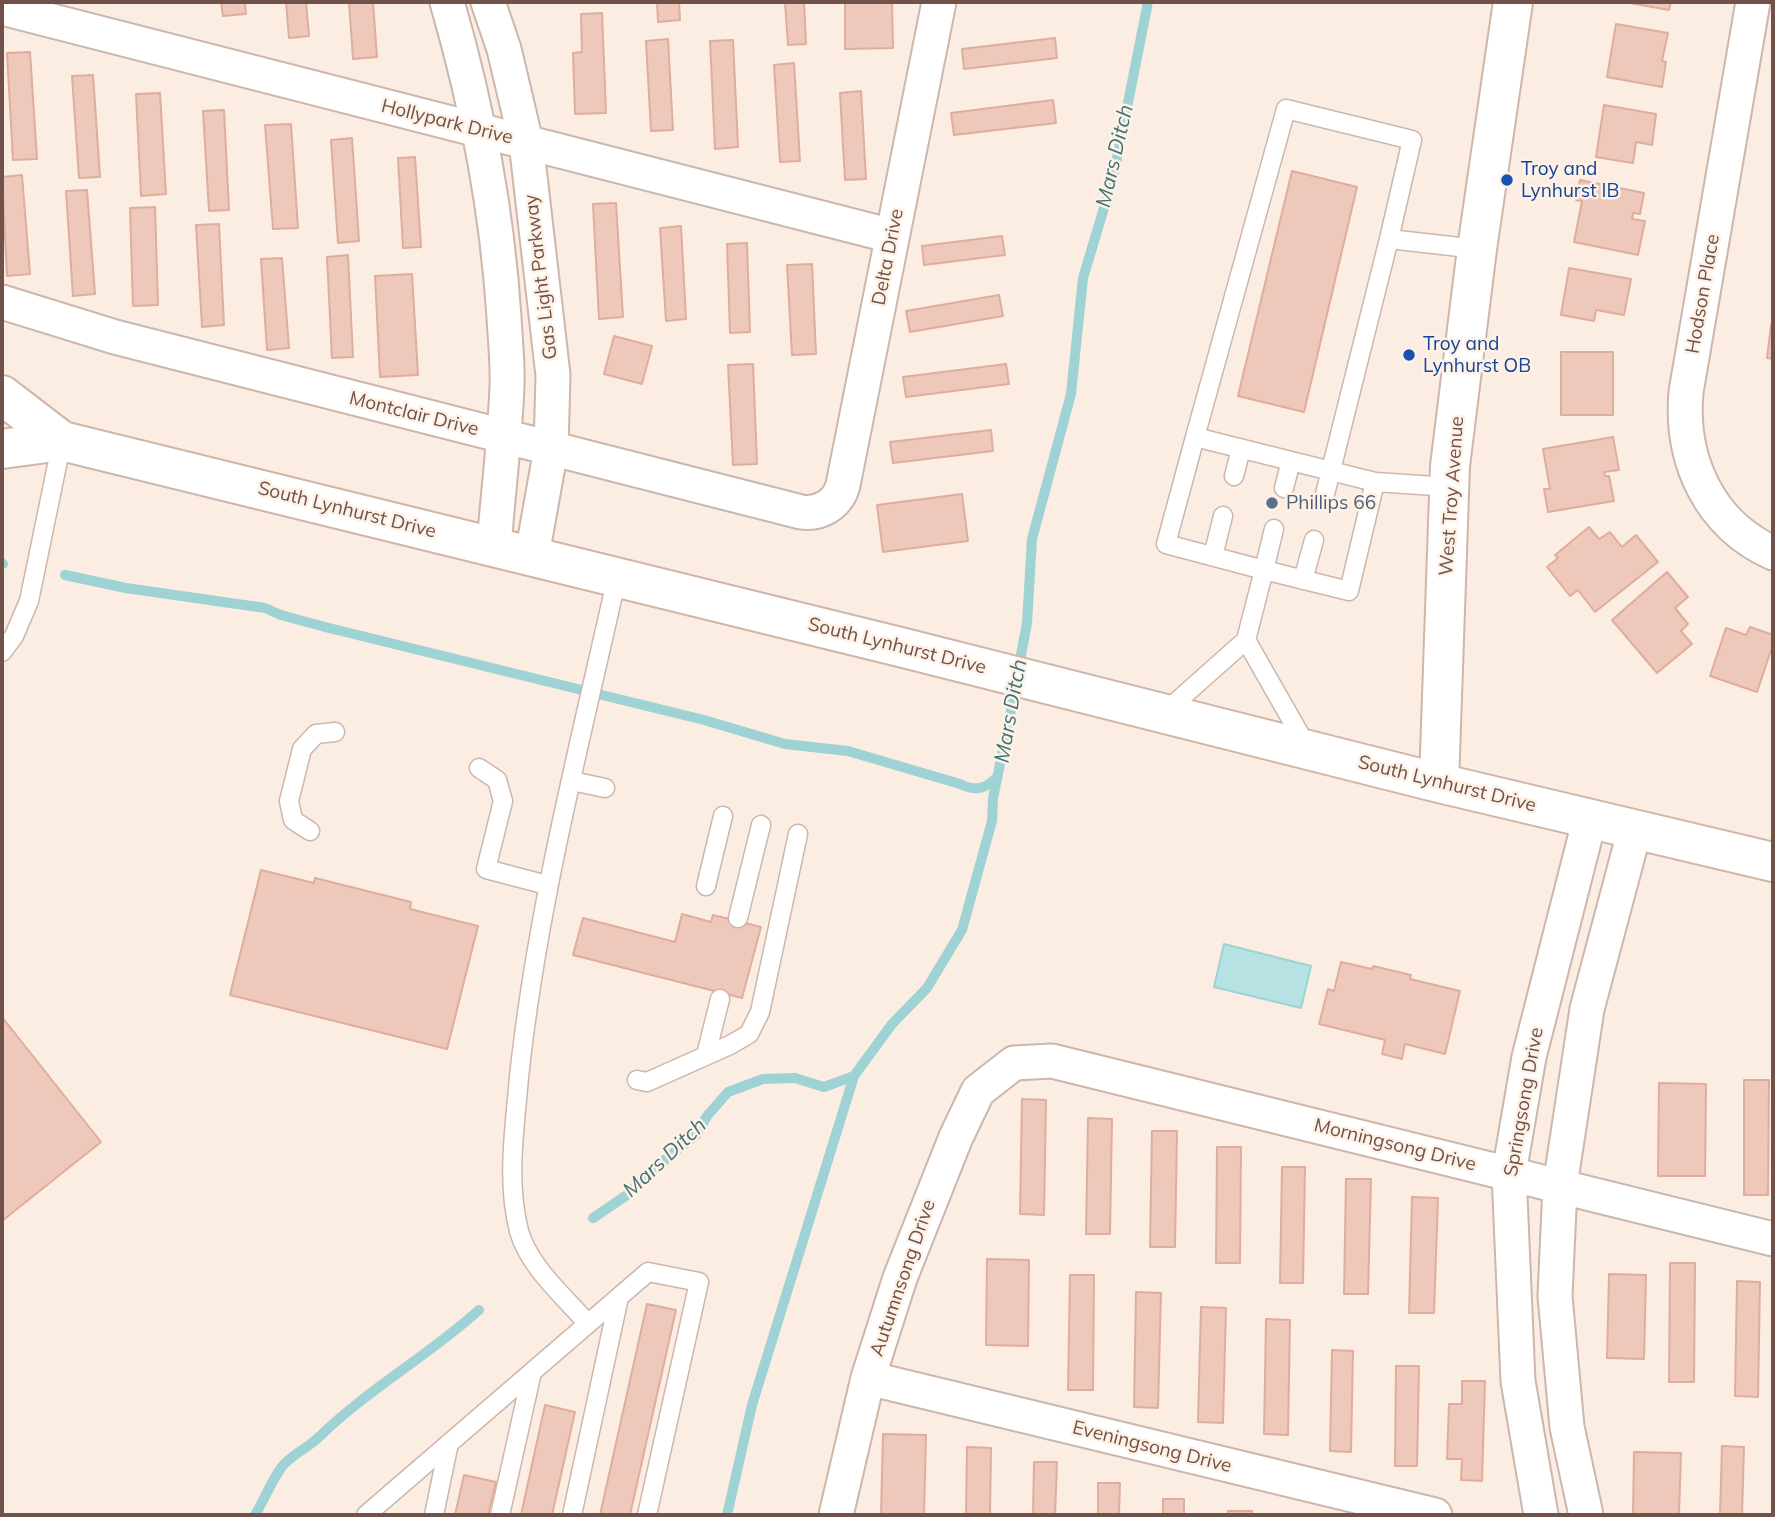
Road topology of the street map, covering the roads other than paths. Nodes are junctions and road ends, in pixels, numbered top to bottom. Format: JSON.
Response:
{"nodes":[{"id":1,"x":447,"y":2,"type":"edge"},
{"id":2,"x":488,"y":2,"type":"edge"},
{"id":3,"x":939,"y":2,"type":"edge"},
{"id":4,"x":1513,"y":2,"type":"edge"},
{"id":5,"x":1753,"y":2,"type":"edge"},
{"id":6,"x":2,"y":8,"type":"edge"},
{"id":7,"x":479,"y":130,"type":"junction"},
{"id":8,"x":526,"y":142,"type":"junction"},
{"id":9,"x":892,"y":236,"type":"junction"},
{"id":10,"x":1389,"y":239,"type":"junction"},
{"id":11,"x":1476,"y":249,"type":"junction"},
{"id":12,"x":2,"y":302,"type":"edge"},
{"id":13,"x":2,"y":395,"type":"edge"},
{"id":14,"x":503,"y":437,"type":"junction"},
{"id":15,"x":1195,"y":437,"type":"junction"},
{"id":16,"x":62,"y":441,"type":"junction"},
{"id":17,"x":551,"y":449,"type":"junction"},
{"id":18,"x":1241,"y":449,"type":"junction"},
{"id":19,"x":2,"y":450,"type":"edge"},
{"id":20,"x":1291,"y":461,"type":"junction"},
{"id":21,"x":1331,"y":471,"type":"junction"},
{"id":22,"x":1234,"y":476,"type":"dead end"},
{"id":23,"x":1375,"y":482,"type":"junction"},
{"id":24,"x":1450,"y":486,"type":"junction"},
{"id":25,"x":1284,"y":488,"type":"dead end"},
{"id":26,"x":1324,"y":498,"type":"dead end"},
{"id":27,"x":828,"y":507,"type":"joint"},
{"id":28,"x":1223,"y":516,"type":"dead end"},
{"id":29,"x":1274,"y":529,"type":"dead end"},
{"id":30,"x":1314,"y":540,"type":"dead end"},
{"id":31,"x":494,"y":546,"type":"junction"},
{"id":32,"x":1773,"y":552,"type":"edge"},
{"id":33,"x":532,"y":555,"type":"junction"},
{"id":34,"x":1213,"y":556,"type":"junction"},
{"id":35,"x":1264,"y":570,"type":"junction"},
{"id":36,"x":617,"y":577,"type":"junction"},
{"id":37,"x":1304,"y":580,"type":"junction"},
{"id":38,"x":1246,"y":640,"type":"junction"},
{"id":39,"x":2,"y":652,"type":"edge"},
{"id":40,"x":1164,"y":713,"type":"junction"},
{"id":41,"x":335,"y":732,"type":"dead end"},
{"id":42,"x":1309,"y":750,"type":"junction"},
{"id":43,"x":479,"y":768,"type":"dead end"},
{"id":44,"x":572,"y":780,"type":"junction"},
{"id":45,"x":1439,"y":783,"type":"junction"},
{"id":46,"x":605,"y":788,"type":"dead end"},
{"id":47,"x":723,"y":816,"type":"dead end"},
{"id":48,"x":1590,"y":818,"type":"junction"},
{"id":49,"x":761,"y":825,"type":"dead end"},
{"id":50,"x":1635,"y":829,"type":"junction"},
{"id":51,"x":310,"y":831,"type":"dead end"},
{"id":52,"x":799,"y":834,"type":"dead end"},
{"id":53,"x":1773,"y":862,"type":"edge"},
{"id":54,"x":547,"y":885,"type":"junction"},
{"id":55,"x":706,"y":886,"type":"dead end"},
{"id":56,"x":738,"y":918,"type":"dead end"},
{"id":57,"x":720,"y":999,"type":"dead end"},
{"id":58,"x":706,"y":1055,"type":"junction"},
{"id":59,"x":1014,"y":1063,"type":"joint"},
{"id":60,"x":637,"y":1080,"type":"dead end"},
{"id":61,"x":1509,"y":1173,"type":"junction"},
{"id":62,"x":1560,"y":1186,"type":"junction"},
{"id":63,"x":1773,"y":1240,"type":"edge"},
{"id":64,"x":619,"y":1297,"type":"junction"},
{"id":65,"x":588,"y":1324,"type":"junction"},
{"id":66,"x":532,"y":1372,"type":"junction"},
{"id":67,"x":868,"y":1378,"type":"junction"},
{"id":68,"x":449,"y":1443,"type":"junction"},
{"id":69,"x":366,"y":1515,"type":"edge"},
{"id":70,"x":434,"y":1515,"type":"edge"},
{"id":71,"x":500,"y":1515,"type":"edge"},
{"id":72,"x":572,"y":1515,"type":"edge"},
{"id":73,"x":647,"y":1515,"type":"edge"},
{"id":74,"x":836,"y":1515,"type":"edge"},
{"id":75,"x":1436,"y":1515,"type":"edge"},
{"id":76,"x":1541,"y":1515,"type":"edge"},
{"id":77,"x":1586,"y":1515,"type":"edge"}],
"edges":[{"from":1,"to":7,"type":"street","name":"Gas Light Parkway"},
{"from":2,"to":8,"type":"street","name":"Gas Light Parkway"},
{"from":3,"to":9,"type":"street","name":"Delta Drive"},
{"from":4,"to":11,"type":"main road","name":"West Troy Avenue"},
{"from":5,"to":32,"type":"street","name":"Hodson Place"},
{"from":6,"to":7,"type":"street","name":"Hollypark Drive"},
{"from":7,"to":8,"type":"street","name":"Hollypark Drive"},
{"from":7,"to":14,"type":"street","name":"Gas Light Parkway"},
{"from":8,"to":9,"type":"street","name":"Hollypark Drive"},
{"from":8,"to":17,"type":"street","name":"Gas Light Parkway"},
{"from":9,"to":27,"type":"street","name":"Delta Drive"},
{"from":10,"to":11,"type":"lane"},
{"from":10,"to":15,"type":"lane"},
{"from":10,"to":21,"type":"lane"},
{"from":11,"to":24,"type":"main road","name":"West Troy Avenue"},
{"from":12,"to":14,"type":"street","name":"Montclair Drive"},
{"from":13,"to":16,"type":"main road","name":"South Lynhurst Drive"},
{"from":14,"to":17,"type":"street","name":"Montclair Drive"},
{"from":14,"to":31,"type":"street","name":"Gas Light Parkway"},
{"from":15,"to":18,"type":"lane"},
{"from":15,"to":34,"type":"lane"},
{"from":16,"to":19,"type":"main road","name":"South Lynhurst Drive"},
{"from":16,"to":31,"type":"main road","name":"South Lynhurst Drive"},
{"from":16,"to":39,"type":"lane"},
{"from":17,"to":27,"type":"street","name":"Montclair Drive"},
{"from":17,"to":33,"type":"street","name":"Gas Light Parkway"},
{"from":18,"to":20,"type":"lane"},
{"from":18,"to":22,"type":"lane"},
{"from":20,"to":21,"type":"lane"},
{"from":20,"to":25,"type":"lane"},
{"from":21,"to":23,"type":"lane"},
{"from":21,"to":26,"type":"lane"},
{"from":23,"to":24,"type":"lane"},
{"from":23,"to":37,"type":"lane"},
{"from":24,"to":45,"type":"main road","name":"West Troy Avenue"},
{"from":28,"to":34,"type":"lane"},
{"from":29,"to":35,"type":"lane"},
{"from":30,"to":37,"type":"lane"},
{"from":31,"to":33,"type":"main road","name":"South Lynhurst Drive"},
{"from":33,"to":36,"type":"main road","name":"South Lynhurst Drive"},
{"from":34,"to":35,"type":"lane"},
{"from":35,"to":37,"type":"lane"},
{"from":35,"to":38,"type":"lane"},
{"from":36,"to":40,"type":"main road","name":"South Lynhurst Drive"},
{"from":36,"to":44,"type":"lane"},
{"from":38,"to":40,"type":"lane"},
{"from":38,"to":42,"type":"lane"},
{"from":40,"to":42,"type":"main road","name":"South Lynhurst Drive"},
{"from":41,"to":51,"type":"lane"},
{"from":42,"to":45,"type":"main road","name":"South Lynhurst Drive"},
{"from":43,"to":54,"type":"lane"},
{"from":44,"to":46,"type":"lane"},
{"from":44,"to":54,"type":"lane"},
{"from":45,"to":48,"type":"main road","name":"South Lynhurst Drive"},
{"from":47,"to":55,"type":"lane"},
{"from":48,"to":50,"type":"main road","name":"South Lynhurst Drive"},
{"from":48,"to":61,"type":"street","name":"Springsong Drive"},
{"from":49,"to":56,"type":"lane"},
{"from":50,"to":53,"type":"main road","name":"South Lynhurst Drive"},
{"from":50,"to":62,"type":"street"},
{"from":52,"to":58,"type":"lane"},
{"from":54,"to":65,"type":"lane"},
{"from":57,"to":58,"type":"lane"},
{"from":58,"to":60,"type":"lane"},
{"from":59,"to":61,"type":"street","name":"Morningsong Drive"},
{"from":59,"to":67,"type":"street","name":"Autumnsong Drive"},
{"from":61,"to":62,"type":"street","name":"Morningsong Drive"},
{"from":61,"to":76,"type":"street","name":"Springsong Drive"},
{"from":62,"to":63,"type":"street","name":"Morningsong Drive"},
{"from":62,"to":77,"type":"street"},
{"from":64,"to":65,"type":"lane"},
{"from":64,"to":72,"type":"lane"},
{"from":64,"to":73,"type":"lane"},
{"from":65,"to":66,"type":"lane"},
{"from":66,"to":68,"type":"lane"},
{"from":66,"to":71,"type":"lane"},
{"from":67,"to":74,"type":"street","name":"Autumnsong Drive"},
{"from":67,"to":75,"type":"street","name":"Eveningsong Drive"},
{"from":68,"to":69,"type":"lane"},
{"from":68,"to":70,"type":"lane"}]}
